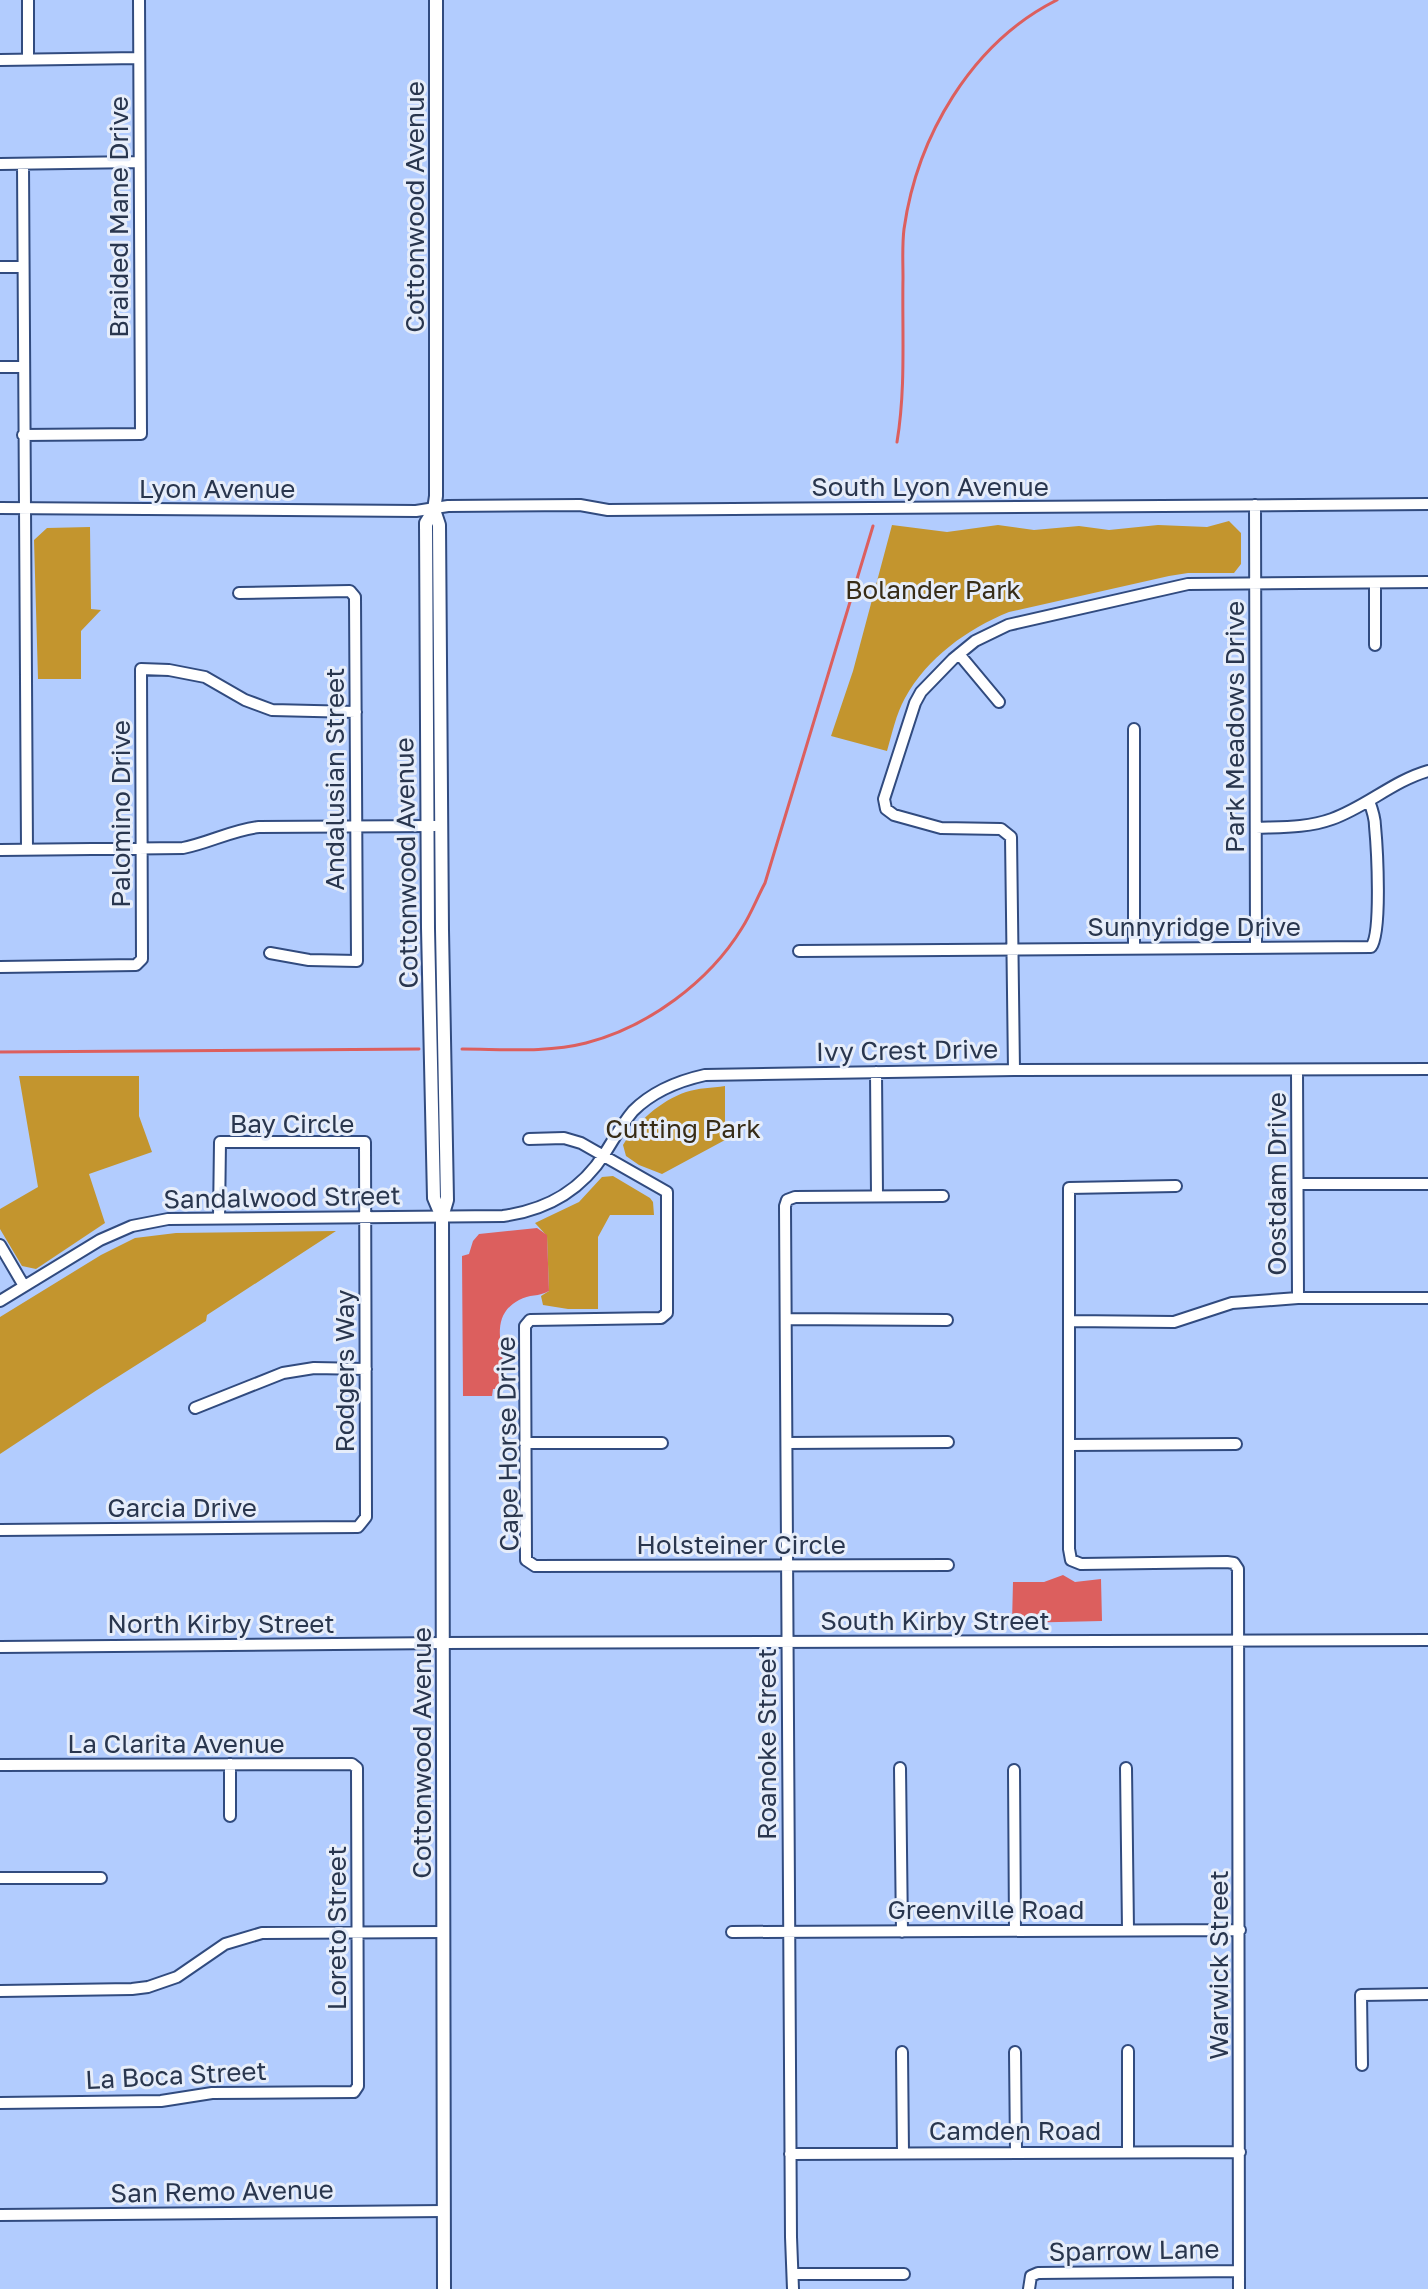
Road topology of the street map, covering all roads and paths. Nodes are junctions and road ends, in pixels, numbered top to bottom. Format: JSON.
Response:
{"nodes":[{"id":1,"x":28,"y":0,"type":"edge"},
{"id":2,"x":139,"y":0,"type":"edge"},
{"id":3,"x":436,"y":0,"type":"edge"},
{"id":4,"x":139,"y":58,"type":"junction"},
{"id":5,"x":28,"y":59,"type":"junction"},
{"id":6,"x":0,"y":60,"type":"edge"},
{"id":7,"x":139,"y":162,"type":"junction"},
{"id":8,"x":0,"y":164,"type":"edge"},
{"id":9,"x":23,"y":164,"type":"junction"},
{"id":10,"x":0,"y":267,"type":"edge"},
{"id":11,"x":23,"y":267,"type":"junction"},
{"id":12,"x":0,"y":367,"type":"edge"},
{"id":13,"x":23,"y":367,"type":"junction"},
{"id":14,"x":23,"y":435,"type":"junction"},
{"id":15,"x":1428,"y":504,"type":"edge"},
{"id":16,"x":1255,"y":505,"type":"junction"},
{"id":17,"x":0,"y":508,"type":"edge"},
{"id":18,"x":24,"y":508,"type":"junction"},
{"id":19,"x":434,"y":510,"type":"junction"},
{"id":20,"x":1428,"y":582,"type":"edge"},
{"id":21,"x":1255,"y":584,"type":"junction"},
{"id":22,"x":1375,"y":584,"type":"junction"},
{"id":23,"x":239,"y":593,"type":"dead end"},
{"id":24,"x":1375,"y":645,"type":"dead end"},
{"id":25,"x":959,"y":654,"type":"junction"},
{"id":26,"x":999,"y":702,"type":"dead end"},
{"id":27,"x":356,"y":712,"type":"junction"},
{"id":28,"x":1134,"y":729,"type":"dead end"},
{"id":29,"x":1428,"y":771,"type":"edge"},
{"id":30,"x":1369,"y":801,"type":"junction"},
{"id":31,"x":427,"y":826,"type":"junction"},
{"id":32,"x":441,"y":826,"type":"junction"},
{"id":33,"x":356,"y":827,"type":"junction"},
{"id":34,"x":1256,"y":828,"type":"junction"},
{"id":35,"x":142,"y":849,"type":"junction"},
{"id":36,"x":0,"y":850,"type":"edge"},
{"id":37,"x":27,"y":850,"type":"junction"},
{"id":38,"x":1134,"y":948,"type":"junction"},
{"id":39,"x":1256,"y":948,"type":"junction"},
{"id":40,"x":1014,"y":949,"type":"junction"},
{"id":41,"x":799,"y":951,"type":"dead end"},
{"id":42,"x":270,"y":953,"type":"dead end"},
{"id":43,"x":0,"y":967,"type":"edge"},
{"id":44,"x":1428,"y":1069,"type":"edge"},
{"id":45,"x":1014,"y":1070,"type":"junction"},
{"id":46,"x":1297,"y":1070,"type":"junction"},
{"id":47,"x":876,"y":1072,"type":"junction"},
{"id":48,"x":529,"y":1139,"type":"dead end"},
{"id":49,"x":604,"y":1155,"type":"junction"},
{"id":50,"x":1298,"y":1184,"type":"junction"},
{"id":51,"x":1428,"y":1184,"type":"edge"},
{"id":52,"x":1176,"y":1186,"type":"dead end"},
{"id":53,"x":877,"y":1196,"type":"junction"},
{"id":54,"x":943,"y":1196,"type":"dead end"},
{"id":55,"x":365,"y":1217,"type":"junction"},
{"id":56,"x":442,"y":1217,"type":"junction"},
{"id":57,"x":219,"y":1218,"type":"junction"},
{"id":58,"x":0,"y":1245,"type":"edge"},
{"id":59,"x":24,"y":1286,"type":"junction"},
{"id":60,"x":1298,"y":1298,"type":"junction"},
{"id":61,"x":1428,"y":1298,"type":"edge"},
{"id":62,"x":0,"y":1301,"type":"edge"},
{"id":63,"x":786,"y":1319,"type":"junction"},
{"id":64,"x":947,"y":1320,"type":"dead end"},
{"id":65,"x":1069,"y":1321,"type":"junction"},
{"id":66,"x":366,"y":1369,"type":"junction"},
{"id":67,"x":195,"y":1408,"type":"dead end"},
{"id":68,"x":948,"y":1442,"type":"dead end"},
{"id":69,"x":525,"y":1443,"type":"junction"},
{"id":70,"x":662,"y":1443,"type":"dead end"},
{"id":71,"x":787,"y":1443,"type":"junction"},
{"id":72,"x":1236,"y":1444,"type":"dead end"},
{"id":73,"x":1069,"y":1445,"type":"junction"},
{"id":74,"x":363,"y":1523,"type":"joint"},
{"id":75,"x":0,"y":1530,"type":"edge"},
{"id":76,"x":948,"y":1565,"type":"dead end"},
{"id":77,"x":535,"y":1566,"type":"joint"},
{"id":78,"x":787,"y":1566,"type":"junction"},
{"id":79,"x":1428,"y":1640,"type":"edge"},
{"id":80,"x":1239,"y":1641,"type":"junction"},
{"id":81,"x":788,"y":1642,"type":"junction"},
{"id":82,"x":443,"y":1643,"type":"junction"},
{"id":83,"x":0,"y":1647,"type":"edge"},
{"id":84,"x":230,"y":1764,"type":"junction"},
{"id":85,"x":352,"y":1764,"type":"joint"},
{"id":86,"x":0,"y":1765,"type":"edge"},
{"id":87,"x":900,"y":1768,"type":"dead end"},
{"id":88,"x":1126,"y":1768,"type":"dead end"},
{"id":89,"x":1014,"y":1770,"type":"dead end"},
{"id":90,"x":230,"y":1816,"type":"dead end"},
{"id":91,"x":0,"y":1878,"type":"edge"},
{"id":92,"x":101,"y":1878,"type":"dead end"},
{"id":93,"x":1128,"y":1930,"type":"junction"},
{"id":94,"x":1240,"y":1930,"type":"junction"},
{"id":95,"x":1015,"y":1931,"type":"junction"},
{"id":96,"x":358,"y":1932,"type":"junction"},
{"id":97,"x":443,"y":1932,"type":"junction"},
{"id":98,"x":732,"y":1932,"type":"dead end"},
{"id":99,"x":789,"y":1932,"type":"junction"},
{"id":100,"x":902,"y":1932,"type":"junction"},
{"id":101,"x":0,"y":1991,"type":"edge"},
{"id":102,"x":1428,"y":1994,"type":"edge"},
{"id":103,"x":1128,"y":2051,"type":"dead end"},
{"id":104,"x":902,"y":2052,"type":"dead end"},
{"id":105,"x":1015,"y":2052,"type":"dead end"},
{"id":106,"x":1362,"y":2065,"type":"dead end"},
{"id":107,"x":354,"y":2092,"type":"joint"},
{"id":108,"x":0,"y":2103,"type":"edge"},
{"id":109,"x":1016,"y":2152,"type":"junction"},
{"id":110,"x":1128,"y":2152,"type":"junction"},
{"id":111,"x":1240,"y":2152,"type":"junction"},
{"id":112,"x":903,"y":2153,"type":"junction"},
{"id":113,"x":790,"y":2154,"type":"junction"},
{"id":114,"x":444,"y":2211,"type":"junction"},
{"id":115,"x":0,"y":2215,"type":"edge"},
{"id":116,"x":1239,"y":2271,"type":"junction"},
{"id":117,"x":793,"y":2274,"type":"junction"},
{"id":118,"x":904,"y":2274,"type":"dead end"},
{"id":119,"x":444,"y":2289,"type":"edge"},
{"id":120,"x":793,"y":2289,"type":"edge"},
{"id":121,"x":1029,"y":2289,"type":"edge"},
{"id":122,"x":1239,"y":2289,"type":"edge"}],
"edges":[{"from":1,"to":5,"type":"street"},
{"from":2,"to":4,"type":"street","name":"Braided Mane Drive"},
{"from":3,"to":19,"type":"main road","name":"Cottonwood Avenue"},
{"from":4,"to":5,"type":"street"},
{"from":4,"to":7,"type":"street","name":"Braided Mane Drive"},
{"from":5,"to":6,"type":"street"},
{"from":7,"to":9,"type":"street"},
{"from":7,"to":14,"type":"street","name":"Braided Mane Drive"},
{"from":8,"to":9,"type":"street"},
{"from":9,"to":11,"type":"street"},
{"from":10,"to":11,"type":"street"},
{"from":11,"to":13,"type":"street"},
{"from":12,"to":13,"type":"street"},
{"from":13,"to":14,"type":"street"},
{"from":14,"to":18,"type":"street"},
{"from":15,"to":16,"type":"street","name":"South Lyon Avenue"},
{"from":16,"to":19,"type":"street","name":"South Lyon Avenue"},
{"from":16,"to":21,"type":"street","name":"Park Meadows Drive"},
{"from":17,"to":18,"type":"street","name":"Lyon Avenue"},
{"from":18,"to":19,"type":"street","name":"Lyon Avenue"},
{"from":18,"to":37,"type":"street"},
{"from":19,"to":31,"type":"main road","name":"Cottonwood Avenue"},
{"from":19,"to":32,"type":"main road","name":"Cottonwood Avenue"},
{"from":20,"to":22,"type":"street"},
{"from":21,"to":22,"type":"street"},
{"from":21,"to":25,"type":"street"},
{"from":21,"to":34,"type":"street","name":"Park Meadows Drive"},
{"from":22,"to":24,"type":"street"},
{"from":23,"to":27,"type":"street","name":"Andalusian Street"},
{"from":25,"to":26,"type":"street"},
{"from":25,"to":40,"type":"street"},
{"from":27,"to":33,"type":"street","name":"Andalusian Street"},
{"from":27,"to":35,"type":"street","name":"Palomino Drive"},
{"from":28,"to":38,"type":"street"},
{"from":29,"to":30,"type":"street"},
{"from":30,"to":34,"type":"street"},
{"from":30,"to":39,"type":"street","name":"Sunnyridge Drive"},
{"from":31,"to":32,"type":"street"},
{"from":31,"to":33,"type":"street"},
{"from":31,"to":56,"type":"main road","name":"Cottonwood Avenue"},
{"from":32,"to":56,"type":"main road","name":"Cottonwood Avenue"},
{"from":33,"to":35,"type":"street"},
{"from":33,"to":42,"type":"street","name":"Andalusian Street"},
{"from":34,"to":39,"type":"street","name":"Park Meadows Drive"},
{"from":35,"to":37,"type":"street"},
{"from":35,"to":43,"type":"street","name":"Palomino Drive"},
{"from":36,"to":37,"type":"street"},
{"from":38,"to":39,"type":"street","name":"Sunnyridge Drive"},
{"from":38,"to":40,"type":"street","name":"Sunnyridge Drive"},
{"from":40,"to":41,"type":"street","name":"Sunnyridge Drive"},
{"from":40,"to":45,"type":"street"},
{"from":44,"to":46,"type":"street","name":"Ivy Crest Drive"},
{"from":45,"to":46,"type":"street","name":"Ivy Crest Drive"},
{"from":45,"to":47,"type":"street","name":"Ivy Crest Drive"},
{"from":46,"to":50,"type":"street","name":"Oostdam Drive"},
{"from":47,"to":49,"type":"street","name":"Ivy Crest Drive"},
{"from":47,"to":53,"type":"street"},
{"from":48,"to":49,"type":"street"},
{"from":49,"to":56,"type":"street","name":"Ivy Crest Drive"},
{"from":49,"to":69,"type":"street","name":"Cape Horse Drive"},
{"from":50,"to":51,"type":"street"},
{"from":50,"to":60,"type":"street","name":"Oostdam Drive"},
{"from":52,"to":65,"type":"street"},
{"from":53,"to":54,"type":"street"},
{"from":53,"to":63,"type":"street","name":"Roanoke Street"},
{"from":55,"to":56,"type":"street","name":"Sandalwood Street"},
{"from":55,"to":57,"type":"street","name":"Sandalwood Street"},
{"from":55,"to":57,"type":"street","name":"Bay Circle"},
{"from":55,"to":66,"type":"street","name":"Rodgers Way"},
{"from":56,"to":82,"type":"main road","name":"Cottonwood Avenue"},
{"from":57,"to":59,"type":"street","name":"Sandalwood Street"},
{"from":58,"to":59,"type":"street"},
{"from":59,"to":62,"type":"street","name":"Sandalwood Street"},
{"from":60,"to":61,"type":"street"},
{"from":60,"to":65,"type":"street"},
{"from":63,"to":64,"type":"street"},
{"from":63,"to":71,"type":"street","name":"Roanoke Street"},
{"from":65,"to":73,"type":"street"},
{"from":66,"to":67,"type":"street"},
{"from":66,"to":74,"type":"street","name":"Rodgers Way"},
{"from":68,"to":71,"type":"street"},
{"from":69,"to":70,"type":"street"},
{"from":69,"to":77,"type":"street","name":"Cape Horse Drive"},
{"from":71,"to":78,"type":"street","name":"Roanoke Street"},
{"from":72,"to":73,"type":"street"},
{"from":73,"to":80,"type":"street","name":"Warwick Street"},
{"from":74,"to":75,"type":"street","name":"Garcia Drive"},
{"from":76,"to":78,"type":"street","name":"Holsteiner Circle"},
{"from":77,"to":78,"type":"street","name":"Holsteiner Circle"},
{"from":78,"to":81,"type":"street","name":"Roanoke Street"},
{"from":79,"to":80,"type":"street","name":"South Kirby Street"},
{"from":80,"to":81,"type":"street","name":"South Kirby Street"},
{"from":80,"to":94,"type":"street","name":"Warwick Street"},
{"from":81,"to":82,"type":"street","name":"South Kirby Street"},
{"from":81,"to":99,"type":"street","name":"Roanoke Street"},
{"from":82,"to":83,"type":"street","name":"North Kirby Street"},
{"from":82,"to":97,"type":"main road","name":"Cottonwood Avenue"},
{"from":84,"to":85,"type":"street","name":"La Clarita Avenue"},
{"from":84,"to":86,"type":"street","name":"La Clarita Avenue"},
{"from":84,"to":90,"type":"street"},
{"from":85,"to":96,"type":"street","name":"Loreto Street"},
{"from":87,"to":100,"type":"street"},
{"from":88,"to":93,"type":"street"},
{"from":89,"to":95,"type":"street"},
{"from":91,"to":92,"type":"street"},
{"from":93,"to":94,"type":"street","name":"Greenville Road"},
{"from":93,"to":95,"type":"street","name":"Greenville Road"},
{"from":94,"to":111,"type":"street","name":"Warwick Street"},
{"from":95,"to":100,"type":"street","name":"Greenville Road"},
{"from":96,"to":97,"type":"street"},
{"from":96,"to":101,"type":"street"},
{"from":96,"to":107,"type":"street","name":"Loreto Street"},
{"from":97,"to":114,"type":"main road","name":"Cottonwood Avenue"},
{"from":98,"to":99,"type":"street","name":"Greenville Road"},
{"from":99,"to":100,"type":"street","name":"Greenville Road"},
{"from":99,"to":113,"type":"street","name":"Roanoke Street"},
{"from":102,"to":106,"type":"street"},
{"from":103,"to":110,"type":"street"},
{"from":104,"to":112,"type":"street"},
{"from":105,"to":109,"type":"street"},
{"from":107,"to":108,"type":"street","name":"La Boca Street"},
{"from":109,"to":110,"type":"street","name":"Camden Road"},
{"from":109,"to":112,"type":"street","name":"Camden Road"},
{"from":110,"to":111,"type":"street","name":"Camden Road"},
{"from":111,"to":116,"type":"street","name":"Warwick Street"},
{"from":112,"to":113,"type":"street","name":"Camden Road"},
{"from":113,"to":117,"type":"street","name":"Roanoke Street"},
{"from":114,"to":115,"type":"street","name":"San Remo Avenue"},
{"from":114,"to":119,"type":"main road","name":"Cottonwood Avenue"},
{"from":116,"to":121,"type":"street","name":"Sparrow Lane"},
{"from":116,"to":122,"type":"street","name":"Warwick Street"},
{"from":117,"to":118,"type":"street"},
{"from":117,"to":120,"type":"street","name":"Roanoke Street"}]}
